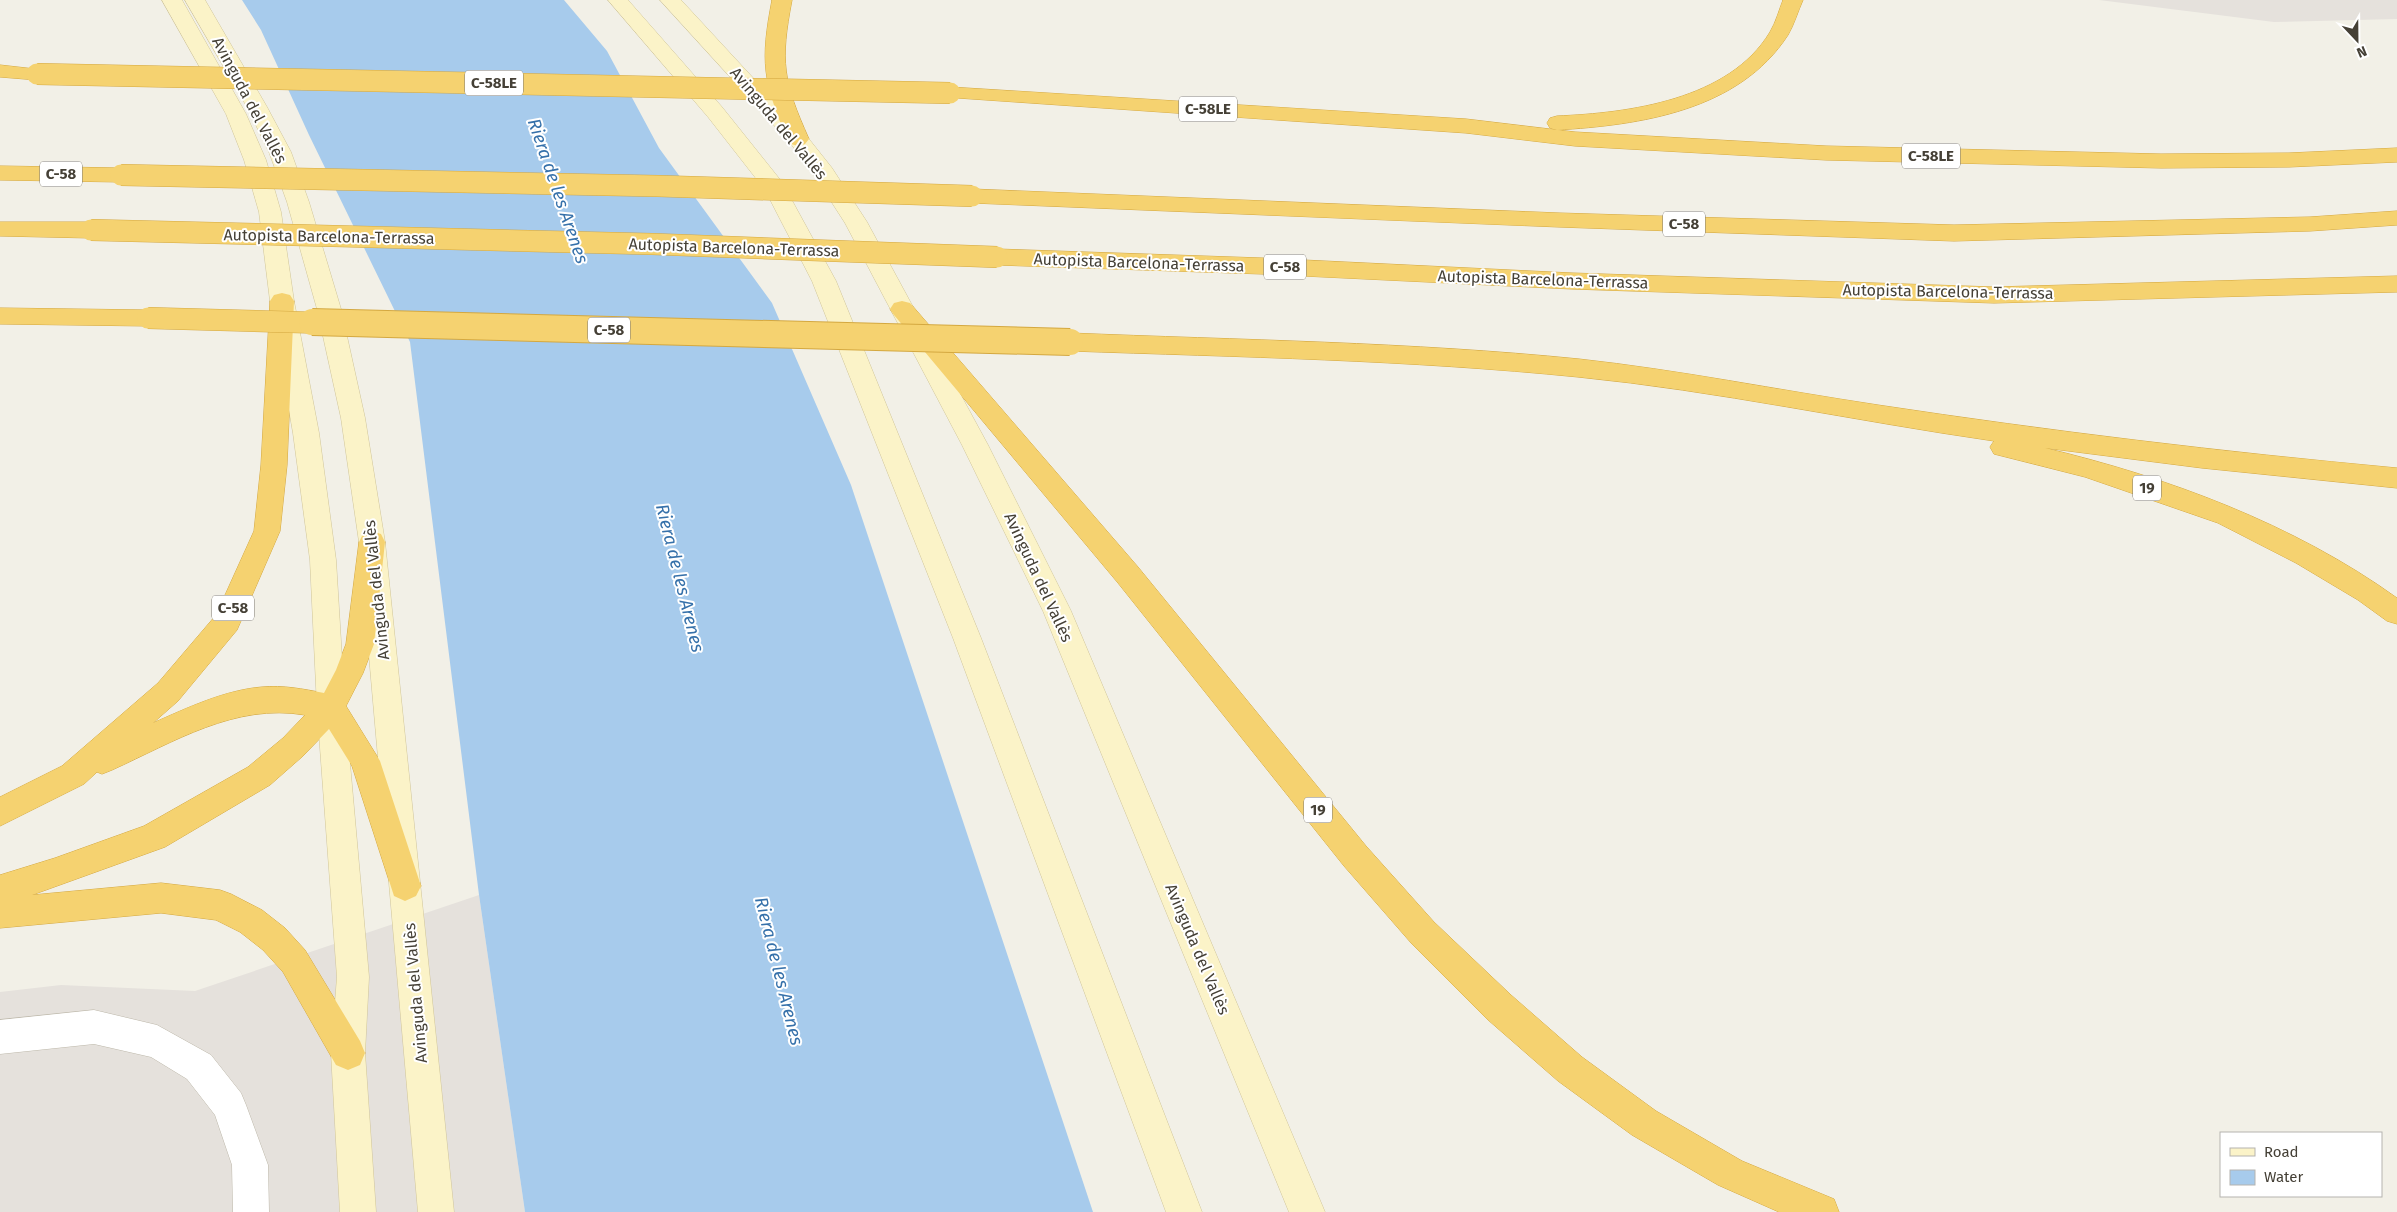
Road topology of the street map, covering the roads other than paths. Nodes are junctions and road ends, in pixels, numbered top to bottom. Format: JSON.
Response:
{"nodes":[{"id":1,"x":172,"y":0,"type":"edge"},
{"id":2,"x":195,"y":0,"type":"edge"},
{"id":3,"x":618,"y":0,"type":"edge"},
{"id":4,"x":670,"y":0,"type":"edge"},
{"id":5,"x":782,"y":0,"type":"edge"},
{"id":6,"x":1793,"y":0,"type":"edge"},
{"id":7,"x":0,"y":72,"type":"edge"},
{"id":8,"x":1466,"y":126,"type":"junction"},
{"id":9,"x":798,"y":139,"type":"junction"},
{"id":10,"x":2397,"y":155,"type":"edge"},
{"id":11,"x":0,"y":173,"type":"edge"},
{"id":12,"x":2397,"y":218,"type":"edge"},
{"id":13,"x":0,"y":229,"type":"edge"},
{"id":14,"x":2397,"y":284,"type":"edge"},
{"id":15,"x":282,"y":301,"type":"junction"},
{"id":16,"x":902,"y":309,"type":"junction"},
{"id":17,"x":0,"y":316,"type":"edge"},
{"id":18,"x":88,"y":317,"type":"junction"},
{"id":19,"x":0,"y":327,"type":"edge"},
{"id":20,"x":1876,"y":414,"type":"junction"},
{"id":21,"x":2397,"y":478,"type":"edge"},
{"id":22,"x":372,"y":542,"type":"junction"},
{"id":23,"x":2397,"y":613,"type":"edge"},
{"id":24,"x":331,"y":707,"type":"junction"},
{"id":25,"x":73,"y":775,"type":"junction"},
{"id":26,"x":0,"y":812,"type":"edge"},
{"id":27,"x":404,"y":886,"type":"junction"},
{"id":28,"x":0,"y":890,"type":"edge"},
{"id":29,"x":0,"y":914,"type":"edge"},
{"id":30,"x":0,"y":1038,"type":"edge"},
{"id":31,"x":348,"y":1053,"type":"junction"},
{"id":32,"x":251,"y":1212,"type":"edge"},
{"id":33,"x":358,"y":1212,"type":"edge"},
{"id":34,"x":436,"y":1212,"type":"edge"},
{"id":35,"x":1184,"y":1212,"type":"edge"},
{"id":36,"x":1307,"y":1212,"type":"edge"},
{"id":37,"x":1821,"y":1212,"type":"edge"}],
"edges":[{"from":1,"to":15,"type":"main road","name":"Avinguda del Vallès"},
{"from":2,"to":22,"type":"main road","name":"Avinguda del Vallès"},
{"from":3,"to":35,"type":"main road"},
{"from":4,"to":9,"type":"main road","name":"Avinguda del Vallès"},
{"from":5,"to":9,"type":"highway"},
{"from":6,"to":8,"type":"highway"},
{"from":7,"to":8,"type":"highway","number":"C-58LE","bridge":true},
{"from":8,"to":10,"type":"highway","number":"C-58LE"},
{"from":9,"to":16,"type":"main road","name":"Avinguda del Vallès"},
{"from":11,"to":12,"type":"highway","number":"C-58","bridge":true},
{"from":13,"to":14,"type":"highway","name":"Autopista Barcelona-Terrassa","number":"C-58","bridge":true},
{"from":15,"to":24,"type":"main road","name":"Avinguda del Vallès"},
{"from":15,"to":25,"type":"highway","number":"C-58"},
{"from":16,"to":36,"type":"main road","name":"Avinguda del Vallès"},
{"from":16,"to":37,"type":"highway","number":"19"},
{"from":17,"to":18,"type":"highway"},
{"from":18,"to":19,"type":"highway","number":"C-58"},
{"from":18,"to":20,"type":"highway","number":"C-58","bridge":true},
{"from":20,"to":21,"type":"highway"},
{"from":20,"to":23,"type":"highway","number":"19"},
{"from":22,"to":24,"type":"highway"},
{"from":22,"to":27,"type":"main road","name":"Avinguda del Vallès"},
{"from":24,"to":25,"type":"highway","number":"C-58"},
{"from":24,"to":27,"type":"highway"},
{"from":24,"to":28,"type":"highway"},
{"from":24,"to":31,"type":"main road","name":"Avinguda del Vallès"},
{"from":25,"to":26,"type":"highway","number":"C-58"},
{"from":27,"to":34,"type":"main road","name":"Avinguda del Vallès"},
{"from":29,"to":31,"type":"highway"},
{"from":30,"to":32,"type":"street"},
{"from":31,"to":33,"type":"main road","name":"Avinguda del Vallès"}]}
